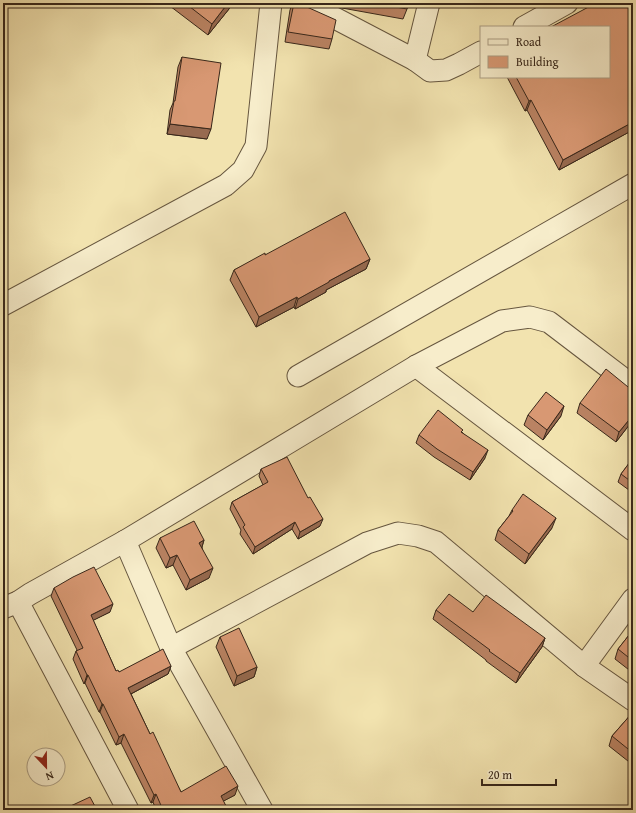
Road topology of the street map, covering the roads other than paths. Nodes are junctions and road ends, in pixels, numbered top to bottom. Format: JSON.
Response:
{"nodes":[{"id":1,"x":271,"y":3,"type":"edge"},
{"id":2,"x":300,"y":3,"type":"edge"},
{"id":3,"x":429,"y":3,"type":"edge"},
{"id":4,"x":567,"y":3,"type":"edge"},
{"id":5,"x":526,"y":26,"type":"edge"},
{"id":6,"x":480,"y":53,"type":"edge"},
{"id":7,"x":415,"y":60,"type":"junction"},
{"id":8,"x":633,"y":184,"type":"edge"},
{"id":9,"x":3,"y":305,"type":"edge"},
{"id":10,"x":416,"y":366,"type":"junction"},
{"id":11,"x":298,"y":376,"type":"dead end"},
{"id":12,"x":633,"y":386,"type":"edge"},
{"id":13,"x":633,"y":530,"type":"edge"},
{"id":14,"x":125,"y":542,"type":"junction"},
{"id":15,"x":633,"y":599,"type":"edge"},
{"id":16,"x":10,"y":605,"type":"edge"},
{"id":17,"x":171,"y":648,"type":"junction"},
{"id":18,"x":584,"y":666,"type":"junction"},
{"id":19,"x":633,"y":700,"type":"edge"},
{"id":20,"x":128,"y":810,"type":"edge"},
{"id":21,"x":262,"y":810,"type":"edge"}],
"edges":[{"from":1,"to":9,"type":"street"},
{"from":2,"to":7,"type":"street"},
{"from":3,"to":7,"type":"street"},
{"from":4,"to":5,"type":"street"},
{"from":6,"to":7,"type":"street"},
{"from":8,"to":11,"type":"street"},
{"from":10,"to":12,"type":"street"},
{"from":10,"to":13,"type":"street"},
{"from":10,"to":14,"type":"street"},
{"from":14,"to":16,"type":"street"},
{"from":14,"to":17,"type":"street"},
{"from":15,"to":18,"type":"street"},
{"from":16,"to":20,"type":"street"},
{"from":17,"to":18,"type":"street"},
{"from":17,"to":21,"type":"street"},
{"from":18,"to":19,"type":"street"}]}
